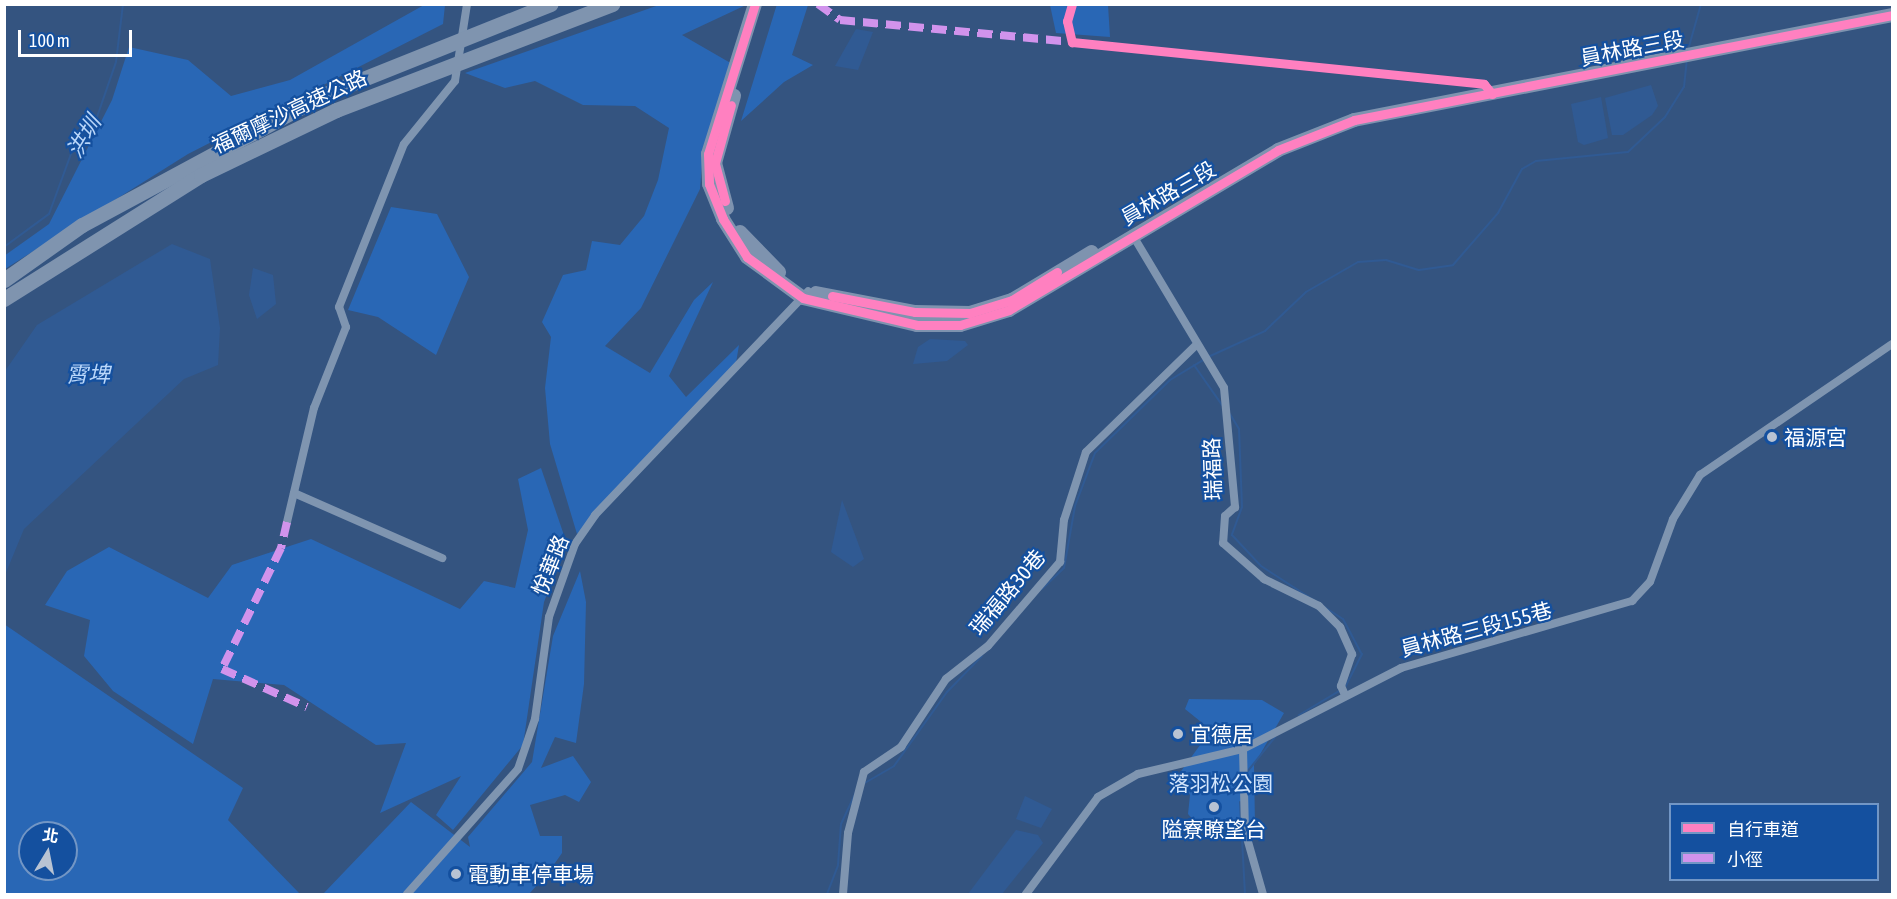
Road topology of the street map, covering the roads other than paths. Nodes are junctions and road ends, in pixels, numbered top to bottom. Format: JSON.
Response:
{"nodes":[{"id":1,"x":551,"y":4,"type":"edge"},
{"id":2,"x":612,"y":4,"type":"edge"},
{"id":3,"x":755,"y":4,"type":"edge"},
{"id":4,"x":764,"y":4,"type":"edge"},
{"id":5,"x":466,"y":9,"type":"edge"},
{"id":6,"x":1893,"y":15,"type":"edge"},
{"id":7,"x":1132,"y":234,"type":"junction"},
{"id":8,"x":4,"y":280,"type":"edge"},
{"id":9,"x":806,"y":294,"type":"junction"},
{"id":10,"x":4,"y":299,"type":"edge"},
{"id":11,"x":1893,"y":344,"type":"edge"},
{"id":12,"x":1195,"y":346,"type":"junction"},
{"id":13,"x":294,"y":493,"type":"junction"},
{"id":14,"x":287,"y":522,"type":"dead end"},
{"id":15,"x":442,"y":558,"type":"dead end"},
{"id":16,"x":1343,"y":691,"type":"junction"},
{"id":17,"x":1243,"y":748,"type":"junction"},
{"id":18,"x":407,"y":894,"type":"edge"},
{"id":19,"x":843,"y":894,"type":"edge"},
{"id":20,"x":1026,"y":894,"type":"edge"},
{"id":21,"x":1263,"y":894,"type":"edge"}],
"edges":[{"from":1,"to":8,"type":"highway","name":"福爾摩沙高速公路"},
{"from":2,"to":10,"type":"highway","name":"福爾摩沙高速公路"},
{"from":3,"to":9,"type":"main road","name":"員林路三段"},
{"from":4,"to":9,"type":"main road","name":"員林路三段"},
{"from":5,"to":13,"type":"street"},
{"from":6,"to":7,"type":"main road","name":"員林路三段"},
{"from":7,"to":9,"type":"main road","name":"員林路三段"},
{"from":7,"to":12,"type":"street","name":"瑞福路"},
{"from":9,"to":18,"type":"street","name":"悅華路"},
{"from":11,"to":16,"type":"street","name":"員林路三段155巷"},
{"from":12,"to":16,"type":"street","name":"瑞福路"},
{"from":12,"to":19,"type":"street","name":"瑞福路30巷"},
{"from":13,"to":14,"type":"street"},
{"from":13,"to":15,"type":"street"},
{"from":16,"to":17,"type":"street","name":"員林路三段155巷"},
{"from":17,"to":20,"type":"street","name":"員林路三段155巷"},
{"from":17,"to":21,"type":"street"}]}
